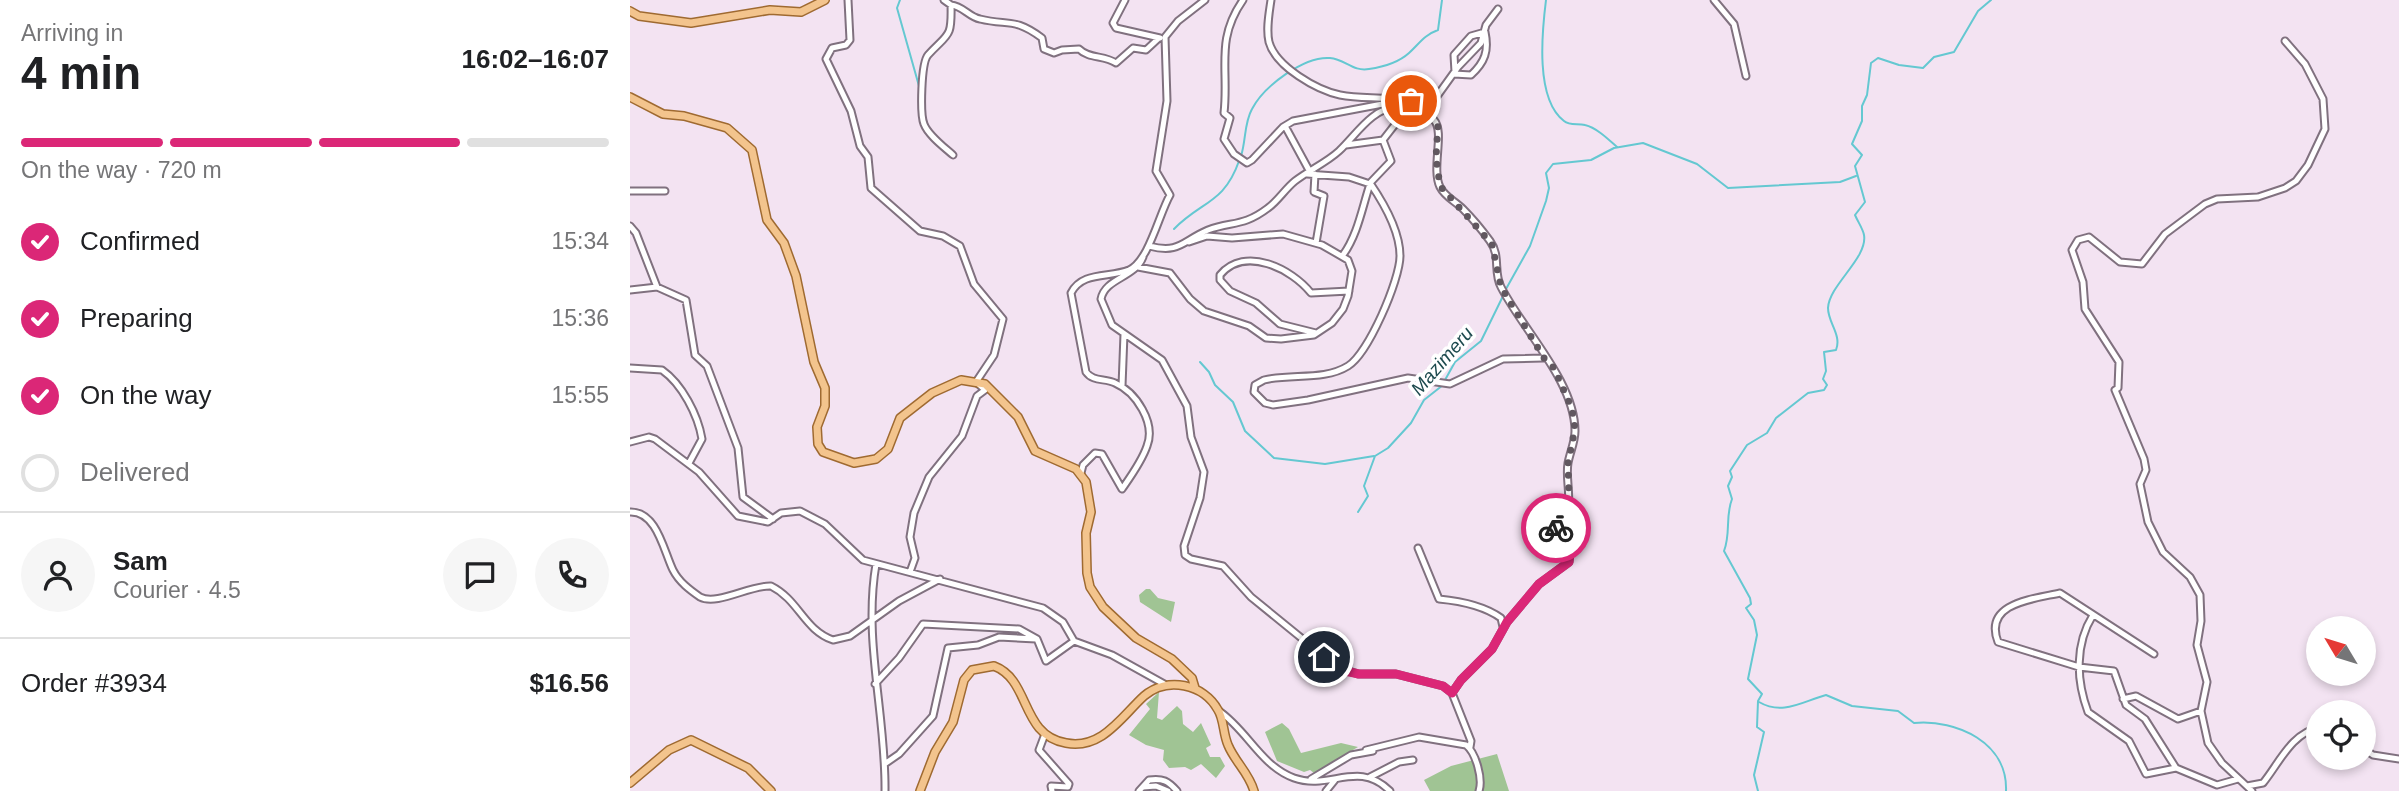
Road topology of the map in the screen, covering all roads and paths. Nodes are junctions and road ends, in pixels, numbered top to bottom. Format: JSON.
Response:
{"nodes":[{"id":1,"x":825,"y":0,"type":"edge"},
{"id":2,"x":848,"y":0,"type":"edge"},
{"id":3,"x":944,"y":0,"type":"edge"},
{"id":4,"x":1125,"y":0,"type":"edge"},
{"id":5,"x":1205,"y":0,"type":"edge"},
{"id":6,"x":1243,"y":0,"type":"edge"},
{"id":7,"x":1271,"y":0,"type":"edge"},
{"id":8,"x":1714,"y":0,"type":"edge"},
{"id":9,"x":951,"y":5,"type":"junction"},
{"id":10,"x":1498,"y":9,"type":"dead end"},
{"id":11,"x":630,"y":11,"type":"edge"},
{"id":12,"x":1485,"y":32,"type":"junction"},
{"id":13,"x":1162,"y":38,"type":"junction"},
{"id":14,"x":2286,"y":41,"type":"dead end"},
{"id":15,"x":1454,"y":73,"type":"junction"},
{"id":16,"x":1746,"y":76,"type":"dead end"},
{"id":17,"x":630,"y":97,"type":"edge"},
{"id":18,"x":1415,"y":104,"type":"junction"},
{"id":19,"x":1432,"y":117,"type":"junction"},
{"id":20,"x":1285,"y":126,"type":"junction"},
{"id":21,"x":1383,"y":140,"type":"junction"},
{"id":22,"x":1343,"y":146,"type":"junction"},
{"id":23,"x":953,"y":155,"type":"dead end"},
{"id":24,"x":1311,"y":173,"type":"junction"},
{"id":25,"x":1370,"y":184,"type":"junction"},
{"id":26,"x":630,"y":191,"type":"edge"},
{"id":27,"x":665,"y":191,"type":"dead end"},
{"id":28,"x":630,"y":226,"type":"edge"},
{"id":29,"x":1189,"y":242,"type":"junction"},
{"id":30,"x":1316,"y":243,"type":"junction"},
{"id":31,"x":1149,"y":246,"type":"junction"},
{"id":32,"x":1343,"y":255,"type":"junction"},
{"id":33,"x":1143,"y":257,"type":"junction"},
{"id":34,"x":1138,"y":267,"type":"junction"},
{"id":35,"x":657,"y":287,"type":"junction"},
{"id":36,"x":630,"y":290,"type":"edge"},
{"id":37,"x":1349,"y":291,"type":"junction"},
{"id":38,"x":1319,"y":333,"type":"junction"},
{"id":39,"x":1124,"y":334,"type":"junction"},
{"id":40,"x":1544,"y":358,"type":"junction"},
{"id":41,"x":630,"y":368,"type":"edge"},
{"id":42,"x":977,"y":380,"type":"junction"},
{"id":43,"x":1122,"y":386,"type":"junction"},
{"id":44,"x":630,"y":442,"type":"edge"},
{"id":45,"x":689,"y":463,"type":"junction"},
{"id":46,"x":1081,"y":473,"type":"junction"},
{"id":47,"x":630,"y":512,"type":"edge"},
{"id":48,"x":773,"y":519,"type":"junction"},
{"id":49,"x":1418,"y":548,"type":"dead end"},
{"id":50,"x":876,"y":564,"type":"junction"},
{"id":51,"x":910,"y":572,"type":"junction"},
{"id":52,"x":940,"y":579,"type":"junction"},
{"id":53,"x":2093,"y":615,"type":"junction"},
{"id":54,"x":870,"y":623,"type":"junction"},
{"id":55,"x":1503,"y":631,"type":"junction"},
{"id":56,"x":1037,"y":639,"type":"junction"},
{"id":57,"x":1074,"y":641,"type":"junction"},
{"id":58,"x":2154,"y":654,"type":"dead end"},
{"id":59,"x":2079,"y":667,"type":"junction"},
{"id":60,"x":876,"y":684,"type":"junction"},
{"id":61,"x":1166,"y":685,"type":"junction"},
{"id":62,"x":1195,"y":688,"type":"junction"},
{"id":63,"x":1452,"y":693,"type":"junction"},
{"id":64,"x":2123,"y":699,"type":"junction"},
{"id":65,"x":1219,"y":710,"type":"junction"},
{"id":66,"x":2201,"y":711,"type":"junction"},
{"id":67,"x":2306,"y":733,"type":"edge"},
{"id":68,"x":1045,"y":734,"type":"junction"},
{"id":69,"x":1470,"y":747,"type":"junction"},
{"id":70,"x":1366,"y":750,"type":"junction"},
{"id":71,"x":1373,"y":751,"type":"dead end"},
{"id":72,"x":2376,"y":755,"type":"edge"},
{"id":73,"x":2399,"y":759,"type":"edge"},
{"id":74,"x":1413,"y":760,"type":"dead end"},
{"id":75,"x":886,"y":763,"type":"junction"},
{"id":76,"x":2176,"y":768,"type":"junction"},
{"id":77,"x":1370,"y":777,"type":"junction"},
{"id":78,"x":2238,"y":779,"type":"junction"},
{"id":79,"x":1308,"y":780,"type":"junction"},
{"id":80,"x":1335,"y":780,"type":"junction"},
{"id":81,"x":630,"y":783,"type":"edge"},
{"id":82,"x":1141,"y":789,"type":"edge"},
{"id":83,"x":2249,"y":789,"type":"edge"},
{"id":84,"x":771,"y":791,"type":"edge"},
{"id":85,"x":885,"y":791,"type":"edge"},
{"id":86,"x":920,"y":791,"type":"edge"},
{"id":87,"x":1052,"y":791,"type":"edge"},
{"id":88,"x":1168,"y":791,"type":"edge"},
{"id":89,"x":1177,"y":791,"type":"edge"},
{"id":90,"x":1254,"y":791,"type":"edge"},
{"id":91,"x":1326,"y":791,"type":"edge"},
{"id":92,"x":1390,"y":791,"type":"edge"},
{"id":93,"x":1479,"y":791,"type":"edge"}],
"edges":[{"from":1,"to":11,"type":"main road"},
{"from":2,"to":42,"type":"street"},
{"from":3,"to":9,"type":"street"},
{"from":4,"to":13,"type":"street"},
{"from":5,"to":13,"type":"street"},
{"from":6,"to":20,"type":"street"},
{"from":7,"to":18,"type":"street"},
{"from":8,"to":16,"type":"street"},
{"from":9,"to":13,"type":"street"},
{"from":9,"to":23,"type":"street"},
{"from":10,"to":12,"type":"street"},
{"from":12,"to":15,"type":"street"},
{"from":12,"to":15,"type":"street"},
{"from":12,"to":15,"type":"street"},
{"from":13,"to":31,"type":"street"},
{"from":14,"to":66,"type":"street"},
{"from":15,"to":19,"type":"street"},
{"from":17,"to":42,"type":"main road"},
{"from":18,"to":19,"type":"street"},
{"from":18,"to":20,"type":"street"},
{"from":18,"to":21,"type":"street"},
{"from":18,"to":22,"type":"street"},
{"from":19,"to":40,"type":"street"},
{"from":20,"to":24,"type":"street"},
{"from":21,"to":22,"type":"street"},
{"from":21,"to":25,"type":"street"},
{"from":22,"to":24,"type":"street"},
{"from":24,"to":25,"type":"street"},
{"from":24,"to":29,"type":"street"},
{"from":24,"to":30,"type":"street"},
{"from":25,"to":32,"type":"street"},
{"from":25,"to":40,"type":"street"},
{"from":26,"to":27,"type":"street"},
{"from":28,"to":35,"type":"street"},
{"from":29,"to":30,"type":"street"},
{"from":29,"to":31,"type":"street"},
{"from":30,"to":32,"type":"street"},
{"from":31,"to":33,"type":"street"},
{"from":32,"to":37,"type":"street"},
{"from":33,"to":34,"type":"street"},
{"from":33,"to":43,"type":"street"},
{"from":34,"to":38,"type":"street"},
{"from":34,"to":39,"type":"street"},
{"from":35,"to":36,"type":"street"},
{"from":35,"to":48,"type":"street"},
{"from":37,"to":38,"type":"street"},
{"from":37,"to":38,"type":"street"},
{"from":39,"to":43,"type":"street"},
{"from":39,"to":63,"type":"street"},
{"from":40,"to":55,"type":"street"},
{"from":41,"to":45,"type":"street"},
{"from":42,"to":46,"type":"main road"},
{"from":42,"to":51,"type":"street"},
{"from":43,"to":46,"type":"street"},
{"from":44,"to":45,"type":"street"},
{"from":45,"to":48,"type":"street"},
{"from":46,"to":62,"type":"main road"},
{"from":47,"to":54,"type":"street"},
{"from":48,"to":50,"type":"street"},
{"from":49,"to":55,"type":"street"},
{"from":50,"to":51,"type":"street"},
{"from":50,"to":54,"type":"street"},
{"from":51,"to":52,"type":"street"},
{"from":52,"to":54,"type":"street"},
{"from":52,"to":57,"type":"street"},
{"from":53,"to":58,"type":"street"},
{"from":53,"to":59,"type":"street"},
{"from":53,"to":59,"type":"street"},
{"from":54,"to":60,"type":"street"},
{"from":55,"to":63,"type":"street"},
{"from":56,"to":57,"type":"street"},
{"from":56,"to":60,"type":"street"},
{"from":56,"to":75,"type":"street"},
{"from":57,"to":61,"type":"street"},
{"from":59,"to":64,"type":"street"},
{"from":59,"to":76,"type":"street"},
{"from":60,"to":75,"type":"street"},
{"from":61,"to":62,"type":"main road"},
{"from":61,"to":68,"type":"main road"},
{"from":62,"to":65,"type":"main road"},
{"from":63,"to":69,"type":"street"},
{"from":64,"to":66,"type":"street"},
{"from":64,"to":76,"type":"street"},
{"from":65,"to":79,"type":"street"},
{"from":65,"to":90,"type":"main road"},
{"from":66,"to":78,"type":"street"},
{"from":67,"to":83,"type":"street"},
{"from":68,"to":86,"type":"main road"},
{"from":68,"to":87,"type":"street"},
{"from":69,"to":70,"type":"street"},
{"from":69,"to":93,"type":"street"},
{"from":70,"to":71,"type":"street"},
{"from":70,"to":79,"type":"street"},
{"from":72,"to":73,"type":"street"},
{"from":74,"to":77,"type":"street"},
{"from":75,"to":85,"type":"street"},
{"from":76,"to":78,"type":"street"},
{"from":77,"to":80,"type":"street"},
{"from":77,"to":92,"type":"street"},
{"from":78,"to":83,"type":"street"},
{"from":79,"to":80,"type":"street"},
{"from":80,"to":91,"type":"street"},
{"from":81,"to":84,"type":"main road"},
{"from":82,"to":88,"type":"street"},
{"from":82,"to":89,"type":"street"}]}
